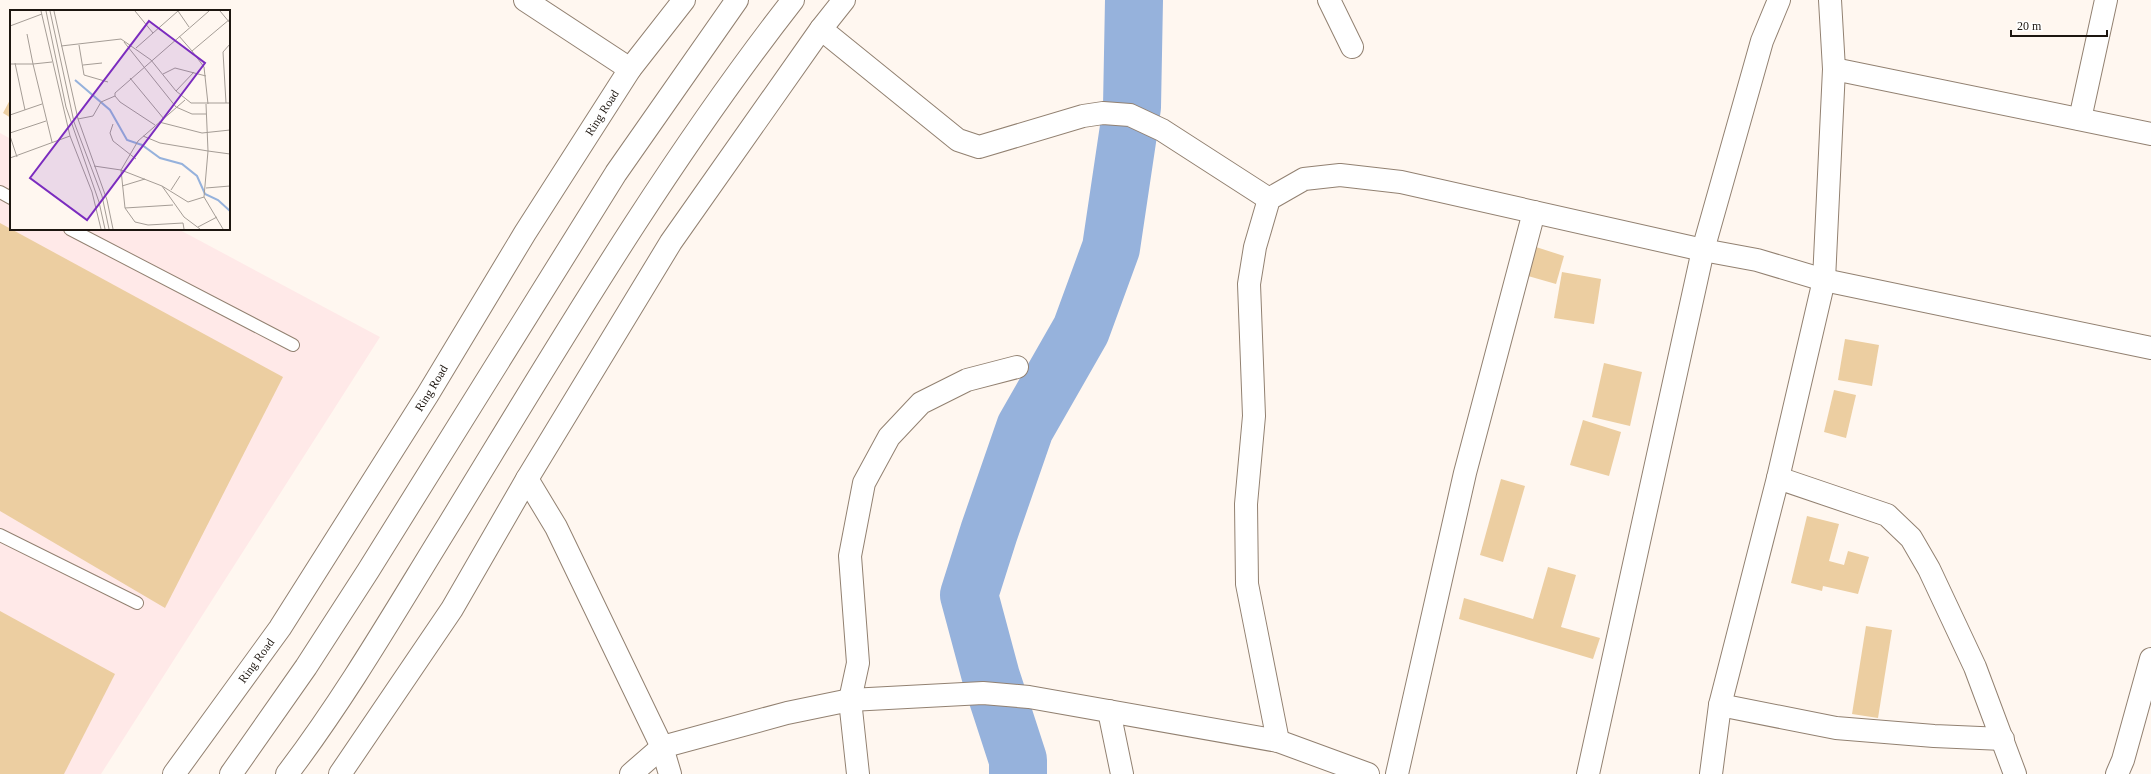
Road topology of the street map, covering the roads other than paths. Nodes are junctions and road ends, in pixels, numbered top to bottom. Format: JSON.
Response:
{"nodes":[{"id":1,"x":525,"y":0,"type":"edge"},
{"id":2,"x":684,"y":0,"type":"edge"},
{"id":3,"x":736,"y":0,"type":"edge"},
{"id":4,"x":793,"y":0,"type":"edge"},
{"id":5,"x":844,"y":0,"type":"edge"},
{"id":6,"x":1329,"y":0,"type":"edge"},
{"id":7,"x":1778,"y":0,"type":"edge"},
{"id":8,"x":1830,"y":0,"type":"edge"},
{"id":9,"x":2106,"y":0,"type":"edge"},
{"id":10,"x":821,"y":29,"type":"junction"},
{"id":11,"x":1352,"y":47,"type":"dead end"},
{"id":12,"x":630,"y":69,"type":"junction"},
{"id":13,"x":1834,"y":69,"type":"junction"},
{"id":14,"x":2080,"y":119,"type":"junction"},
{"id":15,"x":2151,"y":134,"type":"edge"},
{"id":16,"x":0,"y":192,"type":"edge"},
{"id":17,"x":10,"y":197,"type":"edge"},
{"id":18,"x":1268,"y":199,"type":"junction"},
{"id":19,"x":1534,"y":212,"type":"junction"},
{"id":20,"x":72,"y":230,"type":"edge"},
{"id":21,"x":1703,"y":250,"type":"junction"},
{"id":22,"x":1824,"y":280,"type":"junction"},
{"id":23,"x":293,"y":345,"type":"dead end"},
{"id":24,"x":2151,"y":348,"type":"edge"},
{"id":25,"x":1017,"y":367,"type":"dead end"},
{"id":26,"x":1778,"y":478,"type":"junction"},
{"id":27,"x":528,"y":479,"type":"junction"},
{"id":28,"x":0,"y":535,"type":"edge"},
{"id":29,"x":137,"y":603,"type":"dead end"},
{"id":30,"x":2151,"y":658,"type":"edge"},
{"id":31,"x":850,"y":700,"type":"junction"},
{"id":32,"x":1720,"y":705,"type":"junction"},
{"id":33,"x":1109,"y":711,"type":"junction"},
{"id":34,"x":2003,"y":740,"type":"junction"},
{"id":35,"x":1278,"y":741,"type":"junction"},
{"id":36,"x":662,"y":747,"type":"junction"},
{"id":37,"x":1340,"y":768,"type":"edge"},
{"id":38,"x":174,"y":774,"type":"edge"},
{"id":39,"x":231,"y":774,"type":"edge"},
{"id":40,"x":287,"y":774,"type":"edge"},
{"id":41,"x":340,"y":774,"type":"edge"},
{"id":42,"x":631,"y":774,"type":"edge"},
{"id":43,"x":670,"y":774,"type":"edge"},
{"id":44,"x":858,"y":774,"type":"edge"},
{"id":45,"x":1122,"y":774,"type":"edge"},
{"id":46,"x":1368,"y":774,"type":"edge"},
{"id":47,"x":1397,"y":774,"type":"edge"},
{"id":48,"x":1588,"y":774,"type":"edge"},
{"id":49,"x":1711,"y":774,"type":"edge"},
{"id":50,"x":2015,"y":774,"type":"edge"},
{"id":51,"x":2117,"y":774,"type":"edge"}],
"edges":[{"from":1,"to":12,"type":"main road"},
{"from":2,"to":12,"type":"main road","name":"Ring Road"},
{"from":3,"to":39,"type":"main road"},
{"from":4,"to":40,"type":"main road"},
{"from":5,"to":10,"type":"main road"},
{"from":6,"to":11,"type":"main road"},
{"from":7,"to":21,"type":"main road"},
{"from":8,"to":13,"type":"main road"},
{"from":9,"to":14,"type":"main road"},
{"from":10,"to":18,"type":"main road"},
{"from":10,"to":27,"type":"main road"},
{"from":12,"to":38,"type":"main road","name":"Ring Road"},
{"from":13,"to":14,"type":"main road"},
{"from":13,"to":22,"type":"main road"},
{"from":14,"to":15,"type":"main road"},
{"from":16,"to":17,"type":"lane"},
{"from":18,"to":19,"type":"main road"},
{"from":18,"to":35,"type":"main road"},
{"from":19,"to":21,"type":"main road"},
{"from":19,"to":47,"type":"main road"},
{"from":20,"to":23,"type":"lane"},
{"from":21,"to":22,"type":"main road"},
{"from":21,"to":48,"type":"main road"},
{"from":22,"to":24,"type":"main road"},
{"from":22,"to":26,"type":"main road"},
{"from":25,"to":31,"type":"main road"},
{"from":26,"to":32,"type":"main road"},
{"from":26,"to":34,"type":"main road"},
{"from":27,"to":36,"type":"main road"},
{"from":27,"to":41,"type":"main road"},
{"from":28,"to":29,"type":"lane"},
{"from":30,"to":51,"type":"main road"},
{"from":31,"to":33,"type":"main road"},
{"from":31,"to":36,"type":"main road"},
{"from":31,"to":44,"type":"main road"},
{"from":32,"to":34,"type":"main road"},
{"from":32,"to":49,"type":"main road"},
{"from":33,"to":35,"type":"main road"},
{"from":33,"to":45,"type":"main road"},
{"from":34,"to":50,"type":"main road"},
{"from":35,"to":37,"type":"main road"},
{"from":36,"to":42,"type":"main road"},
{"from":36,"to":43,"type":"main road"},
{"from":37,"to":46,"type":"main road"}]}
